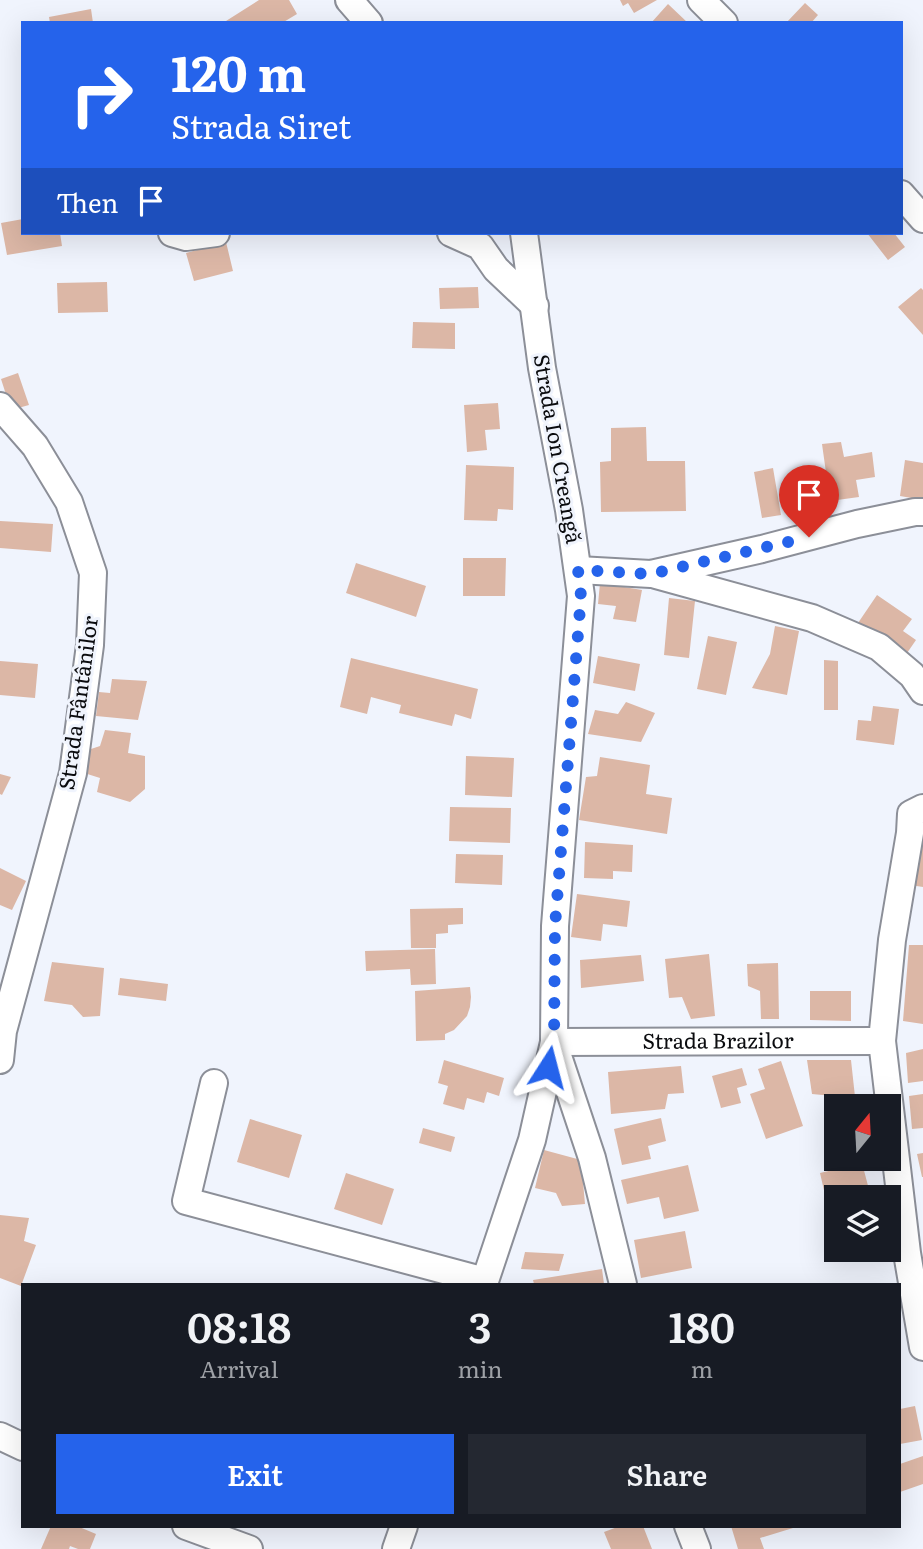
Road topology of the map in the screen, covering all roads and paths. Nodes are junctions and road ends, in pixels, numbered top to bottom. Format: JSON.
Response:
{"nodes":[{"id":1,"x":349,"y":0,"type":"edge"},
{"id":2,"x":701,"y":0,"type":"edge"},
{"id":3,"x":367,"y":21,"type":"edge"},
{"id":4,"x":722,"y":21,"type":"edge"},
{"id":5,"x":903,"y":196,"type":"edge"},
{"id":6,"x":923,"y":219,"type":"edge"},
{"id":7,"x":179,"y":235,"type":"edge"},
{"id":8,"x":201,"y":235,"type":"edge"},
{"id":9,"x":455,"y":235,"type":"edge"},
{"id":10,"x":524,"y":235,"type":"edge"},
{"id":11,"x":534,"y":306,"type":"junction"},
{"id":12,"x":0,"y":406,"type":"edge"},
{"id":13,"x":923,"y":512,"type":"edge"},
{"id":14,"x":578,"y":570,"type":"junction"},
{"id":15,"x":651,"y":574,"type":"junction"},
{"id":16,"x":923,"y":691,"type":"edge"},
{"id":17,"x":923,"y":808,"type":"edge"},
{"id":18,"x":882,"y":1041,"type":"junction"},
{"id":19,"x":554,"y":1042,"type":"junction"},
{"id":20,"x":0,"y":1060,"type":"edge"},
{"id":21,"x":214,"y":1083,"type":"dead end"},
{"id":22,"x":485,"y":1283,"type":"edge"},
{"id":23,"x":623,"y":1283,"type":"edge"},
{"id":24,"x":923,"y":1346,"type":"edge"},
{"id":25,"x":0,"y":1436,"type":"edge"},
{"id":26,"x":21,"y":1446,"type":"edge"},
{"id":27,"x":403,"y":1528,"type":"edge"},
{"id":28,"x":689,"y":1528,"type":"edge"},
{"id":29,"x":190,"y":1535,"type":"edge"},
{"id":30,"x":249,"y":1549,"type":"edge"},
{"id":31,"x":396,"y":1549,"type":"edge"},
{"id":32,"x":697,"y":1549,"type":"edge"}],
"edges":[{"from":1,"to":3,"type":"street"},
{"from":2,"to":4,"type":"street"},
{"from":5,"to":6,"type":"street"},
{"from":7,"to":8,"type":"street"},
{"from":9,"to":11,"type":"street"},
{"from":10,"to":11,"type":"street","name":"Strada Ion Creangă"},
{"from":11,"to":14,"type":"street","name":"Strada Ion Creangă"},
{"from":12,"to":20,"type":"street","name":"Strada Fântânilor"},
{"from":13,"to":15,"type":"street"},
{"from":14,"to":15,"type":"street"},
{"from":14,"to":19,"type":"street","name":"Strada Ion Creangă"},
{"from":15,"to":16,"type":"street"},
{"from":17,"to":18,"type":"street"},
{"from":18,"to":19,"type":"street","name":"Strada Brazilor"},
{"from":18,"to":24,"type":"street"},
{"from":19,"to":22,"type":"street","name":"Strada Ion Creangă"},
{"from":19,"to":23,"type":"street"},
{"from":21,"to":22,"type":"street"},
{"from":25,"to":26,"type":"street"},
{"from":27,"to":31,"type":"street"},
{"from":28,"to":32,"type":"street"},
{"from":29,"to":30,"type":"street"}]}
